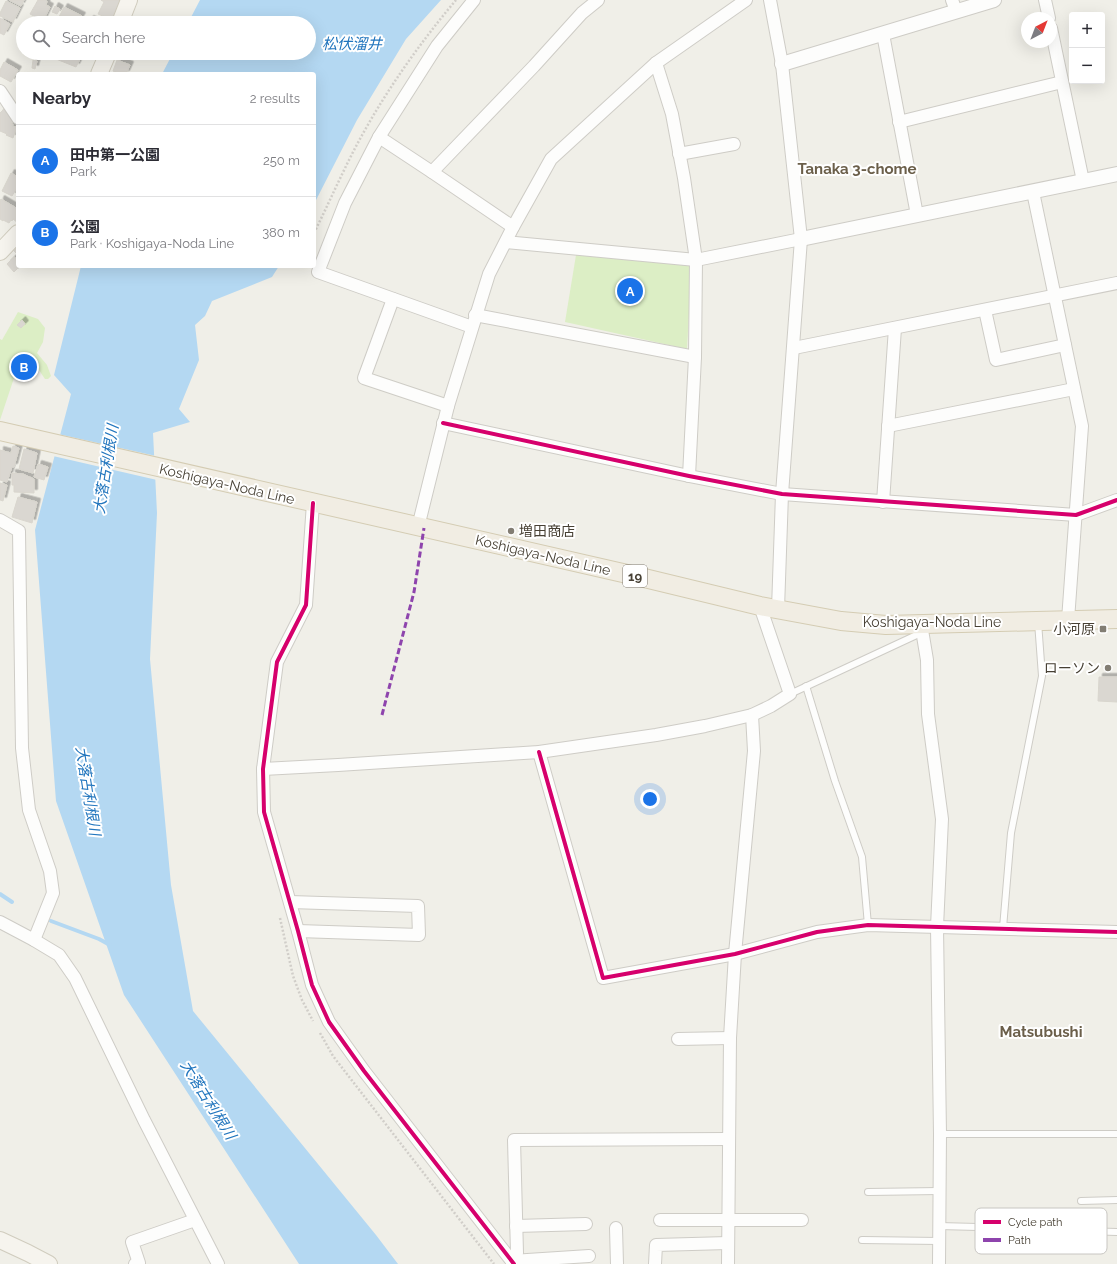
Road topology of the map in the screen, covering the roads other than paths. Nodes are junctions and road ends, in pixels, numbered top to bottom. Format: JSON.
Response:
{"nodes":[{"id":1,"x":129,"y":0,"type":"edge"},
{"id":2,"x":474,"y":0,"type":"edge"},
{"id":3,"x":598,"y":0,"type":"edge"},
{"id":4,"x":746,"y":0,"type":"edge"},
{"id":5,"x":770,"y":0,"type":"edge"},
{"id":6,"x":994,"y":0,"type":"edge"},
{"id":7,"x":1045,"y":0,"type":"edge"},
{"id":8,"x":954,"y":6,"type":"edge"},
{"id":9,"x":1048,"y":12,"type":"edge"},
{"id":10,"x":123,"y":16,"type":"edge"},
{"id":11,"x":883,"y":34,"type":"junction"},
{"id":12,"x":1055,"y":48,"type":"edge"},
{"id":13,"x":105,"y":60,"type":"edge"},
{"id":14,"x":656,"y":63,"type":"junction"},
{"id":15,"x":782,"y":64,"type":"junction"},
{"id":16,"x":100,"y":72,"type":"edge"},
{"id":17,"x":1062,"y":82,"type":"junction"},
{"id":18,"x":0,"y":91,"type":"edge"},
{"id":19,"x":16,"y":115,"type":"edge"},
{"id":20,"x":899,"y":122,"type":"junction"},
{"id":21,"x":379,"y":137,"type":"junction"},
{"id":22,"x":734,"y":144,"type":"dead end"},
{"id":23,"x":679,"y":154,"type":"junction"},
{"id":24,"x":432,"y":172,"type":"junction"},
{"id":25,"x":1117,"y":174,"type":"edge"},
{"id":26,"x":1083,"y":181,"type":"junction"},
{"id":27,"x":1033,"y":192,"type":"junction"},
{"id":28,"x":917,"y":215,"type":"junction"},
{"id":29,"x":513,"y":227,"type":"junction"},
{"id":30,"x":16,"y":235,"type":"edge"},
{"id":31,"x":801,"y":239,"type":"junction"},
{"id":32,"x":506,"y":242,"type":"junction"},
{"id":33,"x":0,"y":252,"type":"edge"},
{"id":34,"x":696,"y":260,"type":"junction"},
{"id":35,"x":1117,"y":284,"type":"edge"},
{"id":36,"x":1054,"y":296,"type":"junction"},
{"id":37,"x":393,"y":299,"type":"junction"},
{"id":38,"x":985,"y":310,"type":"junction"},
{"id":39,"x":475,"y":315,"type":"junction"},
{"id":40,"x":472,"y":327,"type":"junction"},
{"id":41,"x":895,"y":328,"type":"junction"},
{"id":42,"x":1064,"y":345,"type":"junction"},
{"id":43,"x":794,"y":348,"type":"junction"},
{"id":44,"x":695,"y":357,"type":"junction"},
{"id":45,"x":1074,"y":389,"type":"junction"},
{"id":46,"x":448,"y":406,"type":"junction"},
{"id":47,"x":443,"y":423,"type":"junction"},
{"id":48,"x":888,"y":426,"type":"junction"},
{"id":49,"x":0,"y":431,"type":"edge"},
{"id":50,"x":689,"y":476,"type":"junction"},
{"id":51,"x":782,"y":494,"type":"junction"},
{"id":52,"x":1117,"y":500,"type":"edge"},
{"id":53,"x":883,"y":502,"type":"junction"},
{"id":54,"x":313,"y":503,"type":"junction"},
{"id":55,"x":1076,"y":515,"type":"junction"},
{"id":56,"x":0,"y":520,"type":"edge"},
{"id":57,"x":418,"y":527,"type":"junction"},
{"id":58,"x":760,"y":606,"type":"junction"},
{"id":59,"x":778,"y":610,"type":"junction"},
{"id":60,"x":1117,"y":619,"type":"edge"},
{"id":61,"x":1068,"y":620,"type":"junction"},
{"id":62,"x":1038,"y":621,"type":"junction"},
{"id":63,"x":922,"y":628,"type":"junction"},
{"id":64,"x":806,"y":686,"type":"junction"},
{"id":65,"x":790,"y":694,"type":"junction"},
{"id":66,"x":752,"y":715,"type":"junction"},
{"id":67,"x":539,"y":752,"type":"junction"},
{"id":68,"x":262,"y":769,"type":"junction"},
{"id":69,"x":290,"y":902,"type":"junction"},
{"id":70,"x":0,"y":922,"type":"edge"},
{"id":71,"x":868,"y":925,"type":"junction"},
{"id":72,"x":937,"y":928,"type":"junction"},
{"id":73,"x":1003,"y":928,"type":"junction"},
{"id":74,"x":298,"y":931,"type":"junction"},
{"id":75,"x":1117,"y":932,"type":"edge"},
{"id":76,"x":34,"y":940,"type":"junction"},
{"id":77,"x":735,"y":954,"type":"junction"},
{"id":78,"x":730,"y":1038,"type":"junction"},
{"id":79,"x":678,"y":1039,"type":"dead end"},
{"id":80,"x":940,"y":1134,"type":"junction"},
{"id":81,"x":1117,"y":1134,"type":"edge"},
{"id":82,"x":729,"y":1139,"type":"junction"},
{"id":83,"x":939,"y":1191,"type":"junction"},
{"id":84,"x":868,"y":1192,"type":"dead end"},
{"id":85,"x":1117,"y":1200,"type":"edge"},
{"id":86,"x":1081,"y":1201,"type":"dead end"},
{"id":87,"x":729,"y":1219,"type":"junction"},
{"id":88,"x":195,"y":1220,"type":"junction"},
{"id":89,"x":660,"y":1220,"type":"dead end"},
{"id":90,"x":802,"y":1220,"type":"dead end"},
{"id":91,"x":586,"y":1224,"type":"dead end"},
{"id":92,"x":516,"y":1226,"type":"junction"},
{"id":93,"x":939,"y":1226,"type":"junction"},
{"id":94,"x":975,"y":1227,"type":"edge"},
{"id":95,"x":616,"y":1228,"type":"dead end"},
{"id":96,"x":1107,"y":1232,"type":"edge"},
{"id":97,"x":1117,"y":1232,"type":"edge"},
{"id":98,"x":0,"y":1240,"type":"edge"},
{"id":99,"x":862,"y":1240,"type":"dead end"},
{"id":100,"x":939,"y":1241,"type":"junction"},
{"id":101,"x":728,"y":1244,"type":"junction"},
{"id":102,"x":589,"y":1256,"type":"dead end"},
{"id":103,"x":513,"y":1262,"type":"edge"},
{"id":104,"x":49,"y":1264,"type":"edge"},
{"id":105,"x":135,"y":1264,"type":"edge"},
{"id":106,"x":218,"y":1264,"type":"edge"},
{"id":107,"x":617,"y":1264,"type":"edge"},
{"id":108,"x":655,"y":1264,"type":"edge"},
{"id":109,"x":728,"y":1264,"type":"edge"},
{"id":110,"x":939,"y":1264,"type":"edge"}],
"edges":[{"from":1,"to":10,"type":"main road"},
{"from":2,"to":21,"type":"street"},
{"from":3,"to":24,"type":"street"},
{"from":4,"to":14,"type":"street"},
{"from":5,"to":15,"type":"street"},
{"from":6,"to":8,"type":"street"},
{"from":7,"to":9,"type":"street"},
{"from":8,"to":11,"type":"street"},
{"from":11,"to":15,"type":"street"},
{"from":11,"to":20,"type":"street"},
{"from":12,"to":17,"type":"street"},
{"from":13,"to":16,"type":"main road"},
{"from":14,"to":23,"type":"street"},
{"from":14,"to":29,"type":"street"},
{"from":15,"to":31,"type":"street"},
{"from":17,"to":20,"type":"street"},
{"from":17,"to":26,"type":"street"},
{"from":18,"to":19,"type":"street"},
{"from":20,"to":28,"type":"street"},
{"from":21,"to":24,"type":"street"},
{"from":21,"to":37,"type":"street"},
{"from":22,"to":23,"type":"street"},
{"from":23,"to":34,"type":"street"},
{"from":24,"to":29,"type":"street"},
{"from":25,"to":26,"type":"street"},
{"from":26,"to":27,"type":"street"},
{"from":27,"to":28,"type":"street"},
{"from":27,"to":36,"type":"street"},
{"from":28,"to":31,"type":"street"},
{"from":29,"to":32,"type":"street"},
{"from":30,"to":33,"type":"main road"},
{"from":31,"to":34,"type":"street"},
{"from":31,"to":43,"type":"street"},
{"from":32,"to":34,"type":"street"},
{"from":32,"to":39,"type":"street"},
{"from":34,"to":44,"type":"street"},
{"from":35,"to":36,"type":"street"},
{"from":36,"to":38,"type":"street"},
{"from":36,"to":42,"type":"street"},
{"from":37,"to":40,"type":"street"},
{"from":37,"to":46,"type":"street"},
{"from":38,"to":41,"type":"street"},
{"from":38,"to":42,"type":"street"},
{"from":39,"to":40,"type":"street"},
{"from":39,"to":44,"type":"street"},
{"from":40,"to":46,"type":"street"},
{"from":41,"to":43,"type":"street"},
{"from":41,"to":48,"type":"street"},
{"from":42,"to":45,"type":"street"},
{"from":43,"to":51,"type":"street"},
{"from":44,"to":50,"type":"street"},
{"from":45,"to":48,"type":"street"},
{"from":45,"to":55,"type":"street"},
{"from":46,"to":47,"type":"street"},
{"from":47,"to":50,"type":"street"},
{"from":47,"to":57,"type":"street"},
{"from":48,"to":53,"type":"street"},
{"from":49,"to":54,"type":"main road","name":"Koshigaya-Noda Line","number":"19"},
{"from":50,"to":51,"type":"street"},
{"from":51,"to":53,"type":"street"},
{"from":51,"to":59,"type":"street"},
{"from":52,"to":55,"type":"street"},
{"from":53,"to":55,"type":"street"},
{"from":54,"to":57,"type":"main road","name":"Koshigaya-Noda Line","number":"19"},
{"from":54,"to":68,"type":"street"},
{"from":55,"to":61,"type":"street"},
{"from":56,"to":76,"type":"street"},
{"from":57,"to":58,"type":"main road","name":"Koshigaya-Noda Line","number":"19"},
{"from":58,"to":59,"type":"main road","name":"Koshigaya-Noda Line","number":"19"},
{"from":58,"to":65,"type":"street"},
{"from":59,"to":63,"type":"main road","name":"Koshigaya-Noda Line","number":"19"},
{"from":60,"to":61,"type":"main road","name":"Koshigaya-Noda Line","number":"19"},
{"from":61,"to":62,"type":"main road","name":"Koshigaya-Noda Line","number":"19"},
{"from":62,"to":63,"type":"main road","name":"Koshigaya-Noda Line","number":"19"},
{"from":62,"to":73,"type":"lane"},
{"from":63,"to":64,"type":"lane"},
{"from":63,"to":72,"type":"street"},
{"from":64,"to":65,"type":"lane"},
{"from":64,"to":71,"type":"lane"},
{"from":65,"to":66,"type":"street"},
{"from":66,"to":67,"type":"street"},
{"from":66,"to":77,"type":"street"},
{"from":67,"to":68,"type":"street"},
{"from":67,"to":77,"type":"street"},
{"from":68,"to":69,"type":"street"},
{"from":69,"to":74,"type":"street"},
{"from":69,"to":74,"type":"street"},
{"from":70,"to":76,"type":"street"},
{"from":71,"to":72,"type":"street"},
{"from":71,"to":77,"type":"street"},
{"from":72,"to":73,"type":"street"},
{"from":72,"to":80,"type":"street"},
{"from":73,"to":75,"type":"street"},
{"from":74,"to":103,"type":"street"},
{"from":76,"to":88,"type":"street"},
{"from":77,"to":78,"type":"street"},
{"from":78,"to":79,"type":"street"},
{"from":78,"to":82,"type":"street"},
{"from":80,"to":81,"type":"lane"},
{"from":80,"to":83,"type":"street"},
{"from":82,"to":87,"type":"street"},
{"from":82,"to":92,"type":"street"},
{"from":83,"to":84,"type":"lane"},
{"from":83,"to":93,"type":"street"},
{"from":85,"to":86,"type":"lane"},
{"from":87,"to":89,"type":"street"},
{"from":87,"to":90,"type":"street"},
{"from":87,"to":101,"type":"street"},
{"from":88,"to":105,"type":"street"},
{"from":88,"to":106,"type":"street"},
{"from":91,"to":92,"type":"street"},
{"from":92,"to":103,"type":"street"},
{"from":93,"to":94,"type":"lane"},
{"from":93,"to":100,"type":"street"},
{"from":95,"to":107,"type":"street"},
{"from":96,"to":97,"type":"lane"},
{"from":98,"to":104,"type":"main road"},
{"from":99,"to":100,"type":"lane"},
{"from":100,"to":110,"type":"street"},
{"from":101,"to":108,"type":"street"},
{"from":101,"to":109,"type":"street"},
{"from":102,"to":103,"type":"street"}]}
